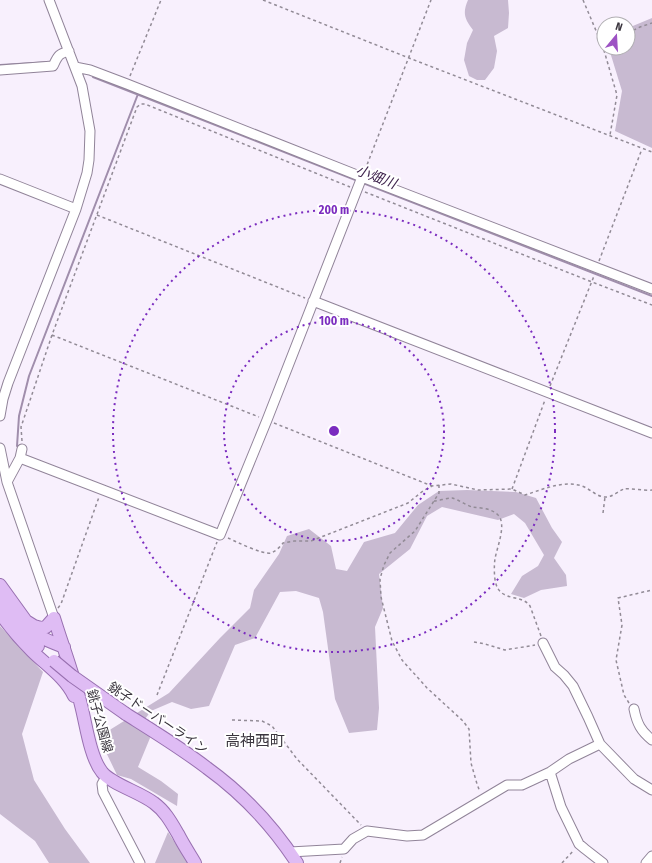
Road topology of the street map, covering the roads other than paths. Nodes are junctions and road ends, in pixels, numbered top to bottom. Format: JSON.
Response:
{"nodes":[{"id":1,"x":49,"y":0,"type":"edge"},
{"id":2,"x":69,"y":51,"type":"junction"},
{"id":3,"x":75,"y":67,"type":"junction"},
{"id":4,"x":0,"y":70,"type":"edge"},
{"id":5,"x":362,"y":177,"type":"junction"},
{"id":6,"x":0,"y":179,"type":"edge"},
{"id":7,"x":76,"y":209,"type":"junction"},
{"id":8,"x":652,"y":289,"type":"edge"},
{"id":9,"x":313,"y":301,"type":"junction"},
{"id":10,"x":0,"y":416,"type":"edge"},
{"id":11,"x":652,"y":433,"type":"edge"},
{"id":12,"x":0,"y":448,"type":"edge"},
{"id":13,"x":7,"y":482,"type":"junction"},
{"id":14,"x":0,"y":585,"type":"edge"},
{"id":15,"x":0,"y":598,"type":"edge"},
{"id":16,"x":0,"y":613,"type":"edge"},
{"id":17,"x":54,"y":616,"type":"junction"},
{"id":18,"x":26,"y":621,"type":"junction"},
{"id":19,"x":543,"y":643,"type":"road end"},
{"id":20,"x":64,"y":648,"type":"junction"},
{"id":21,"x":81,"y":704,"type":"junction"},
{"id":22,"x":634,"y":709,"type":"road end"},
{"id":23,"x":652,"y":740,"type":"edge"},
{"id":24,"x":600,"y":744,"type":"junction"},
{"id":25,"x":550,"y":772,"type":"junction"},
{"id":26,"x":106,"y":777,"type":"junction"},
{"id":27,"x":652,"y":790,"type":"edge"},
{"id":28,"x":290,"y":852,"type":"junction"},
{"id":29,"x":652,"y":856,"type":"edge"},
{"id":30,"x":140,"y":863,"type":"edge"},
{"id":31,"x":195,"y":863,"type":"edge"},
{"id":32,"x":297,"y":863,"type":"edge"},
{"id":33,"x":603,"y":863,"type":"edge"},
{"id":34,"x":646,"y":863,"type":"edge"}],
"edges":[{"from":1,"to":2,"type":"street"},
{"from":2,"to":3,"type":"street"},
{"from":2,"to":4,"type":"street"},
{"from":3,"to":5,"type":"street"},
{"from":3,"to":7,"type":"street"},
{"from":5,"to":8,"type":"street"},
{"from":5,"to":9,"type":"street"},
{"from":6,"to":7,"type":"street"},
{"from":7,"to":10,"type":"street"},
{"from":9,"to":11,"type":"street"},
{"from":9,"to":13,"type":"street"},
{"from":12,"to":13,"type":"street"},
{"from":13,"to":17,"type":"street"},
{"from":14,"to":18,"type":"main road"},
{"from":15,"to":28,"type":"main road","name":"銚子ドーバーライン","bridge":true},
{"from":16,"to":21,"type":"main road"},
{"from":17,"to":18,"type":"main road"},
{"from":17,"to":20,"type":"main road","name":"銚子公園線"},
{"from":18,"to":20,"type":"main road"},
{"from":19,"to":24,"type":"street"},
{"from":20,"to":21,"type":"main road","name":"銚子公園線"},
{"from":21,"to":26,"type":"main road","name":"銚子公園線"},
{"from":22,"to":23,"type":"street"},
{"from":24,"to":25,"type":"street"},
{"from":24,"to":27,"type":"street"},
{"from":25,"to":28,"type":"street"},
{"from":25,"to":33,"type":"street"},
{"from":26,"to":30,"type":"street"},
{"from":26,"to":31,"type":"main road"},
{"from":28,"to":32,"type":"main road","name":"銚子ドーバーライン"},
{"from":29,"to":34,"type":"street"}]}
